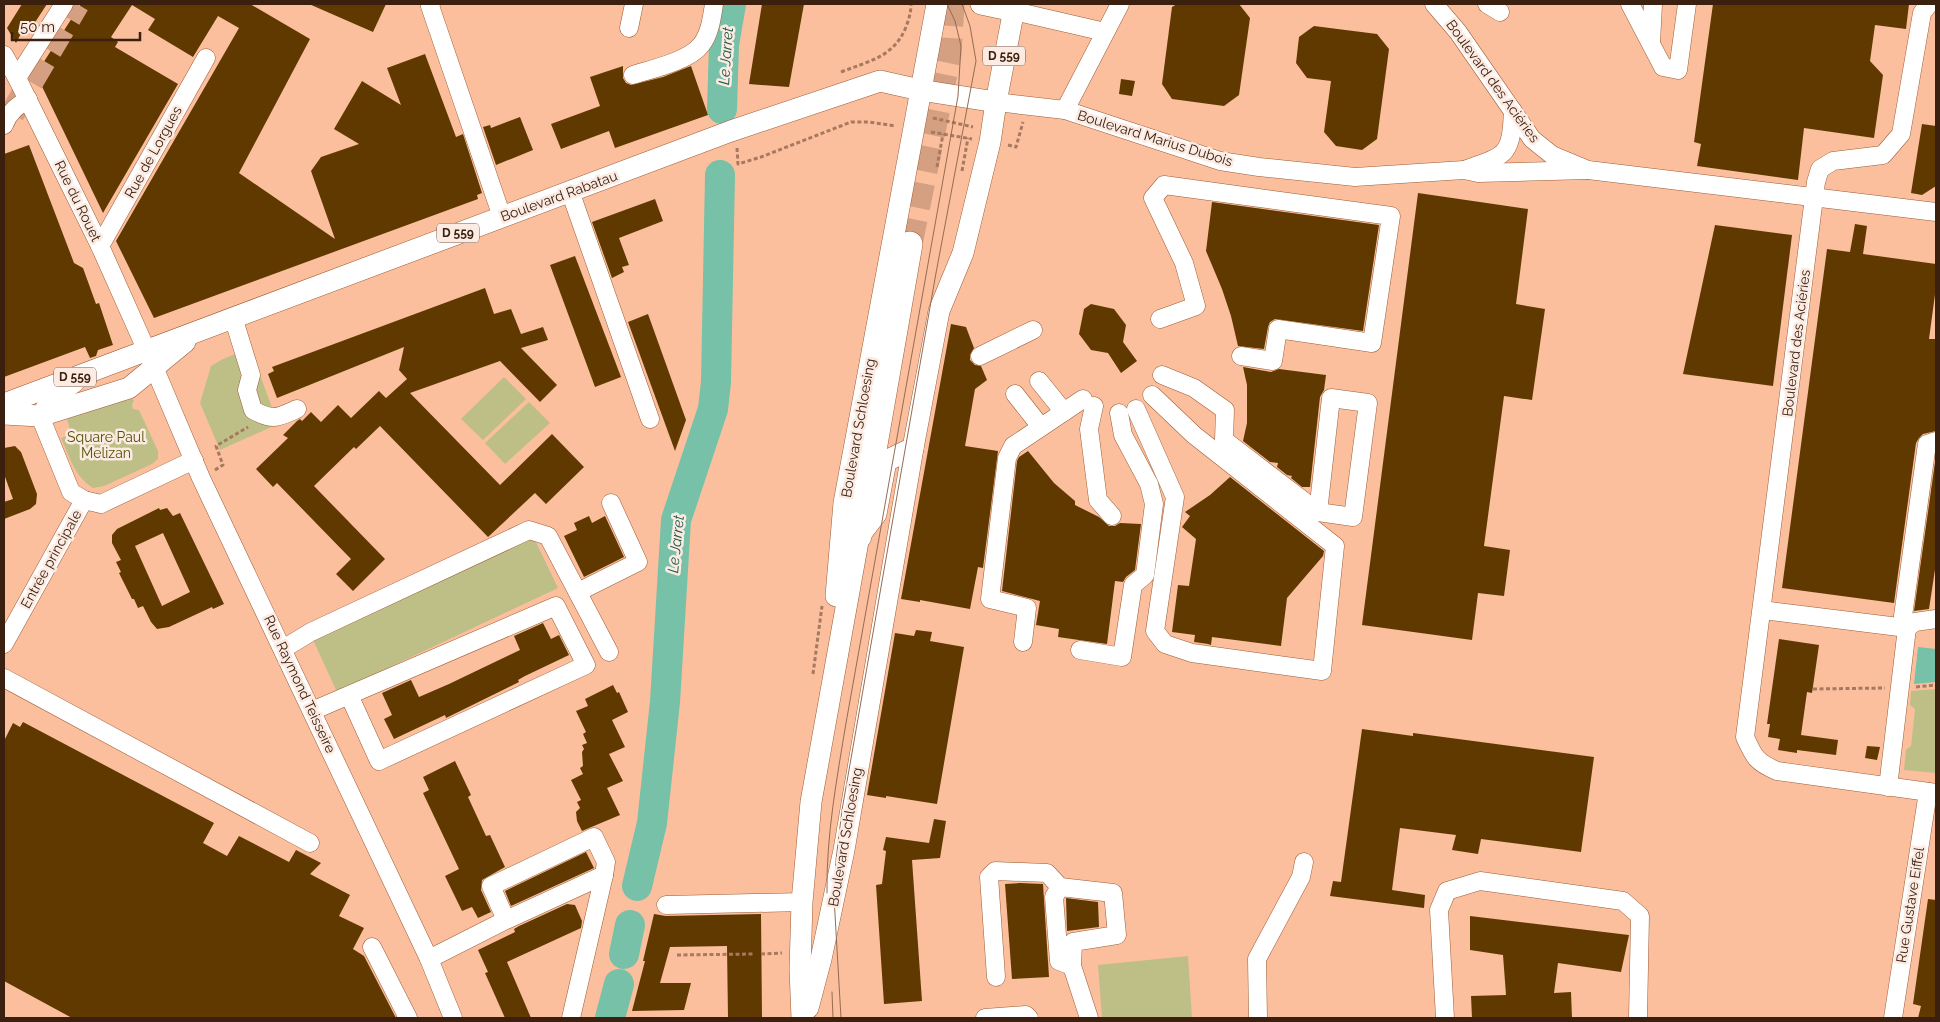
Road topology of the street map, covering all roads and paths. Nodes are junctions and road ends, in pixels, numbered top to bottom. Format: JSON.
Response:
{"nodes":[{"id":1,"x":64,"y":4,"type":"edge"},
{"id":2,"x":431,"y":4,"type":"edge"},
{"id":3,"x":634,"y":4,"type":"edge"},
{"id":4,"x":714,"y":4,"type":"edge"},
{"id":5,"x":937,"y":4,"type":"edge"},
{"id":6,"x":982,"y":4,"type":"edge"},
{"id":7,"x":1120,"y":4,"type":"edge"},
{"id":8,"x":1434,"y":4,"type":"edge"},
{"id":9,"x":1630,"y":4,"type":"edge"},
{"id":10,"x":1653,"y":4,"type":"edge"},
{"id":11,"x":1687,"y":4,"type":"edge"},
{"id":12,"x":1928,"y":4,"type":"edge"},
{"id":13,"x":1015,"y":7,"type":"edge"},
{"id":14,"x":629,"y":28,"type":"dead end"},
{"id":15,"x":1105,"y":32,"type":"junction"},
{"id":16,"x":1651,"y":44,"type":"junction"},
{"id":17,"x":4,"y":55,"type":"edge"},
{"id":18,"x":206,"y":58,"type":"dead end"},
{"id":19,"x":633,"y":75,"type":"dead end"},
{"id":20,"x":17,"y":78,"type":"junction"},
{"id":21,"x":920,"y":90,"type":"junction"},
{"id":22,"x":28,"y":99,"type":"junction"},
{"id":23,"x":996,"y":102,"type":"junction"},
{"id":24,"x":1065,"y":110,"type":"junction"},
{"id":25,"x":1513,"y":111,"type":"junction"},
{"id":26,"x":4,"y":125,"type":"edge"},
{"id":27,"x":935,"y":133,"type":"dead end"},
{"id":28,"x":943,"y":134,"type":"junction"},
{"id":29,"x":968,"y":138,"type":"junction"},
{"id":30,"x":976,"y":140,"type":"dead end"},
{"id":31,"x":937,"y":167,"type":"dead end"},
{"id":32,"x":1464,"y":170,"type":"junction"},
{"id":33,"x":1588,"y":170,"type":"junction"},
{"id":34,"x":962,"y":172,"type":"dead end"},
{"id":35,"x":570,"y":191,"type":"junction"},
{"id":36,"x":1815,"y":197,"type":"junction"},
{"id":37,"x":1936,"y":212,"type":"edge"},
{"id":38,"x":502,"y":217,"type":"junction"},
{"id":39,"x":910,"y":244,"type":"tunnel mouth"},
{"id":40,"x":100,"y":246,"type":"junction"},
{"id":41,"x":234,"y":317,"type":"junction"},
{"id":42,"x":1160,"y":319,"type":"dead end"},
{"id":43,"x":1033,"y":330,"type":"dead end"},
{"id":44,"x":980,"y":356,"type":"dead end"},
{"id":45,"x":1241,"y":356,"type":"dead end"},
{"id":46,"x":151,"y":359,"type":"junction"},
{"id":47,"x":111,"y":363,"type":"junction"},
{"id":48,"x":1162,"y":375,"type":"dead end"},
{"id":49,"x":1039,"y":381,"type":"dead end"},
{"id":50,"x":1015,"y":394,"type":"dead end"},
{"id":51,"x":1152,"y":395,"type":"dead end"},
{"id":52,"x":4,"y":404,"type":"edge"},
{"id":53,"x":297,"y":409,"type":"dead end"},
{"id":54,"x":1064,"y":412,"type":"junction"},
{"id":55,"x":4,"y":414,"type":"edge"},
{"id":56,"x":40,"y":416,"type":"junction"},
{"id":57,"x":265,"y":416,"type":"junction"},
{"id":58,"x":650,"y":419,"type":"dead end"},
{"id":59,"x":1041,"y":427,"type":"junction"},
{"id":60,"x":1936,"y":441,"type":"edge"},
{"id":61,"x":913,"y":448,"type":"junction"},
{"id":62,"x":194,"y":460,"type":"junction"},
{"id":63,"x":201,"y":478,"type":"junction"},
{"id":64,"x":84,"y":500,"type":"junction"},
{"id":65,"x":611,"y":503,"type":"dead end"},
{"id":66,"x":1318,"y":512,"type":"junction"},
{"id":67,"x":1112,"y":516,"type":"dead end"},
{"id":68,"x":859,"y":536,"type":"junction"},
{"id":69,"x":578,"y":592,"type":"junction"},
{"id":70,"x":1762,"y":610,"type":"junction"},
{"id":71,"x":1936,"y":619,"type":"edge"},
{"id":72,"x":1907,"y":628,"type":"junction"},
{"id":73,"x":1022,"y":642,"type":"dead end"},
{"id":74,"x":4,"y":644,"type":"edge"},
{"id":75,"x":283,"y":649,"type":"junction"},
{"id":76,"x":1080,"y":650,"type":"dead end"},
{"id":77,"x":609,"y":652,"type":"dead end"},
{"id":78,"x":4,"y":678,"type":"edge"},
{"id":79,"x":1936,"y":685,"type":"edge"},
{"id":80,"x":1900,"y":688,"type":"junction"},
{"id":81,"x":1813,"y":689,"type":"dead end"},
{"id":82,"x":349,"y":696,"type":"junction"},
{"id":83,"x":312,"y":711,"type":"junction"},
{"id":84,"x":817,"y":767,"type":"junction"},
{"id":85,"x":1888,"y":787,"type":"junction"},
{"id":86,"x":1932,"y":793,"type":"edge"},
{"id":87,"x":310,"y":843,"type":"dead end"},
{"id":88,"x":1304,"y":862,"type":"dead end"},
{"id":89,"x":604,"y":875,"type":"junction"},
{"id":90,"x":1060,"y":886,"type":"junction"},
{"id":91,"x":802,"y":902,"type":"junction"},
{"id":92,"x":666,"y":906,"type":"dead end"},
{"id":93,"x":506,"y":920,"type":"junction"},
{"id":94,"x":782,"y":944,"type":"dead end"},
{"id":95,"x":372,"y":947,"type":"dead end"},
{"id":96,"x":753,"y":954,"type":"dead end"},
{"id":97,"x":762,"y":954,"type":"dead end"},
{"id":98,"x":677,"y":955,"type":"dead end"},
{"id":99,"x":429,"y":958,"type":"junction"},
{"id":100,"x":1072,"y":966,"type":"junction"},
{"id":101,"x":996,"y":977,"type":"dead end"},
{"id":102,"x":408,"y":1018,"type":"edge"},
{"id":103,"x":453,"y":1018,"type":"edge"},
{"id":104,"x":571,"y":1018,"type":"edge"},
{"id":105,"x":802,"y":1018,"type":"edge"},
{"id":106,"x":806,"y":1018,"type":"edge"},
{"id":107,"x":985,"y":1018,"type":"edge"},
{"id":108,"x":1029,"y":1018,"type":"edge"},
{"id":109,"x":1089,"y":1018,"type":"edge"},
{"id":110,"x":1258,"y":1018,"type":"edge"},
{"id":111,"x":1445,"y":1018,"type":"edge"},
{"id":112,"x":1638,"y":1018,"type":"edge"},
{"id":113,"x":1893,"y":1018,"type":"edge"}],
"edges":[{"from":1,"to":20,"type":"street"},
{"from":2,"to":38,"type":"street"},
{"from":3,"to":14,"type":"street"},
{"from":4,"to":19,"type":"street"},
{"from":5,"to":21,"type":"main road","name":"Boulevard Schloesing"},
{"from":6,"to":13,"type":"main road"},
{"from":7,"to":15,"type":"street"},
{"from":8,"to":25,"type":"street","name":"Boulevard des Aciéries"},
{"from":9,"to":16,"type":"street"},
{"from":10,"to":16,"type":"street"},
{"from":11,"to":16,"type":"street"},
{"from":12,"to":36,"type":"street"},
{"from":13,"to":15,"type":"street"},
{"from":13,"to":23,"type":"main road","number":"D 559"},
{"from":15,"to":24,"type":"street"},
{"from":17,"to":20,"type":"street","name":"Rue du Rouet"},
{"from":18,"to":40,"type":"street","name":"Rue de Lorgues"},
{"from":20,"to":22,"type":"street","name":"Rue du Rouet"},
{"from":21,"to":23,"type":"main road","number":"D 559"},
{"from":21,"to":35,"type":"main road","name":"Boulevard Rabatau","number":"D 559"},
{"from":21,"to":84,"type":"main road","name":"Boulevard Schloesing"},
{"from":22,"to":26,"type":"street"},
{"from":22,"to":40,"type":"street","name":"Rue du Rouet"},
{"from":23,"to":24,"type":"street","name":"Boulevard Marius Dubois"},
{"from":23,"to":61,"type":"main road","name":"Boulevard Schloesing"},
{"from":24,"to":32,"type":"street","name":"Boulevard Marius Dubois"},
{"from":25,"to":32,"type":"street","name":"Boulevard Marius Dubois"},
{"from":25,"to":33,"type":"street","name":"Boulevard des Aciéries"},
{"from":27,"to":28,"type":"path"},
{"from":28,"to":29,"type":"path"},
{"from":28,"to":31,"type":"path"},
{"from":29,"to":30,"type":"path"},
{"from":29,"to":34,"type":"path"},
{"from":32,"to":33,"type":"street","name":"Boulevard Marius Dubois"},
{"from":33,"to":36,"type":"street","name":"Boulevard des Aciéries"},
{"from":35,"to":38,"type":"main road","name":"Boulevard Rabatau","number":"D 559"},
{"from":35,"to":58,"type":"street"},
{"from":36,"to":37,"type":"street"},
{"from":36,"to":70,"type":"street","name":"Boulevard des Aciéries"},
{"from":38,"to":41,"type":"main road","name":"Boulevard Rabatau","number":"D 559"},
{"from":39,"to":68,"type":"highway"},
{"from":40,"to":46,"type":"street","name":"Rue du Rouet"},
{"from":41,"to":46,"type":"main road","name":"Boulevard Rabatau","number":"D 559"},
{"from":41,"to":57,"type":"street"},
{"from":42,"to":45,"type":"street"},
{"from":43,"to":44,"type":"street"},
{"from":46,"to":47,"type":"main road","name":"Boulevard Rabatau","number":"D 559"},
{"from":46,"to":56,"type":"main road","name":"Boulevard Rabatau","number":"D 559"},
{"from":46,"to":62,"type":"street","name":"Rue Raymond Teisseire"},
{"from":47,"to":52,"type":"main road","name":"Boulevard Rabatau","number":"D 559"},
{"from":47,"to":56,"type":"street","name":"Boulevard Rabatau"},
{"from":48,"to":66,"type":"street"},
{"from":49,"to":54,"type":"street"},
{"from":50,"to":59,"type":"street"},
{"from":51,"to":76,"type":"street"},
{"from":53,"to":57,"type":"street"},
{"from":54,"to":59,"type":"street"},
{"from":54,"to":67,"type":"street"},
{"from":55,"to":56,"type":"main road","name":"Boulevard Rabatau","number":"D 559"},
{"from":56,"to":64,"type":"street"},
{"from":57,"to":63,"type":"path"},
{"from":59,"to":73,"type":"street"},
{"from":60,"to":72,"type":"street"},
{"from":61,"to":68,"type":"main road","name":"Boulevard Schloesing"},
{"from":61,"to":106,"type":"main road","name":"Boulevard Schloesing"},
{"from":62,"to":63,"type":"street","name":"Rue Raymond Teisseire"},
{"from":62,"to":64,"type":"street"},
{"from":63,"to":75,"type":"street","name":"Rue Raymond Teisseire"},
{"from":64,"to":74,"type":"street","name":"Entrée principale"},
{"from":65,"to":69,"type":"street"},
{"from":66,"to":66,"type":"street"},
{"from":68,"to":84,"type":"main road","name":"Boulevard Schloesing"},
{"from":69,"to":75,"type":"street"},
{"from":69,"to":77,"type":"street"},
{"from":70,"to":72,"type":"street"},
{"from":70,"to":85,"type":"street","name":"Boulevard des Aciéries"},
{"from":71,"to":72,"type":"street"},
{"from":72,"to":80,"type":"street"},
{"from":75,"to":83,"type":"street","name":"Rue Raymond Teisseire"},
{"from":78,"to":87,"type":"street"},
{"from":79,"to":80,"type":"path"},
{"from":80,"to":81,"type":"path"},
{"from":80,"to":85,"type":"street"},
{"from":82,"to":82,"type":"street"},
{"from":82,"to":83,"type":"street"},
{"from":83,"to":99,"type":"street","name":"Rue Raymond Teisseire"},
{"from":84,"to":91,"type":"main road","name":"Boulevard Schloesing"},
{"from":85,"to":86,"type":"street","name":"Boulevard des Aciéries"},
{"from":86,"to":113,"type":"street","name":"Rue Gustave Eiffel"},
{"from":88,"to":110,"type":"street"},
{"from":89,"to":93,"type":"street"},
{"from":89,"to":93,"type":"street"},
{"from":89,"to":104,"type":"street"},
{"from":90,"to":100,"type":"street"},
{"from":90,"to":100,"type":"street"},
{"from":90,"to":101,"type":"street"},
{"from":91,"to":92,"type":"street"},
{"from":91,"to":105,"type":"main road","name":"Boulevard Schloesing"},
{"from":93,"to":99,"type":"street"},
{"from":94,"to":97,"type":"path"},
{"from":95,"to":102,"type":"street"},
{"from":96,"to":98,"type":"path"},
{"from":99,"to":103,"type":"street","name":"Rue Raymond Teisseire"},
{"from":100,"to":109,"type":"street"},
{"from":107,"to":108,"type":"street"},
{"from":111,"to":112,"type":"street"}]}
